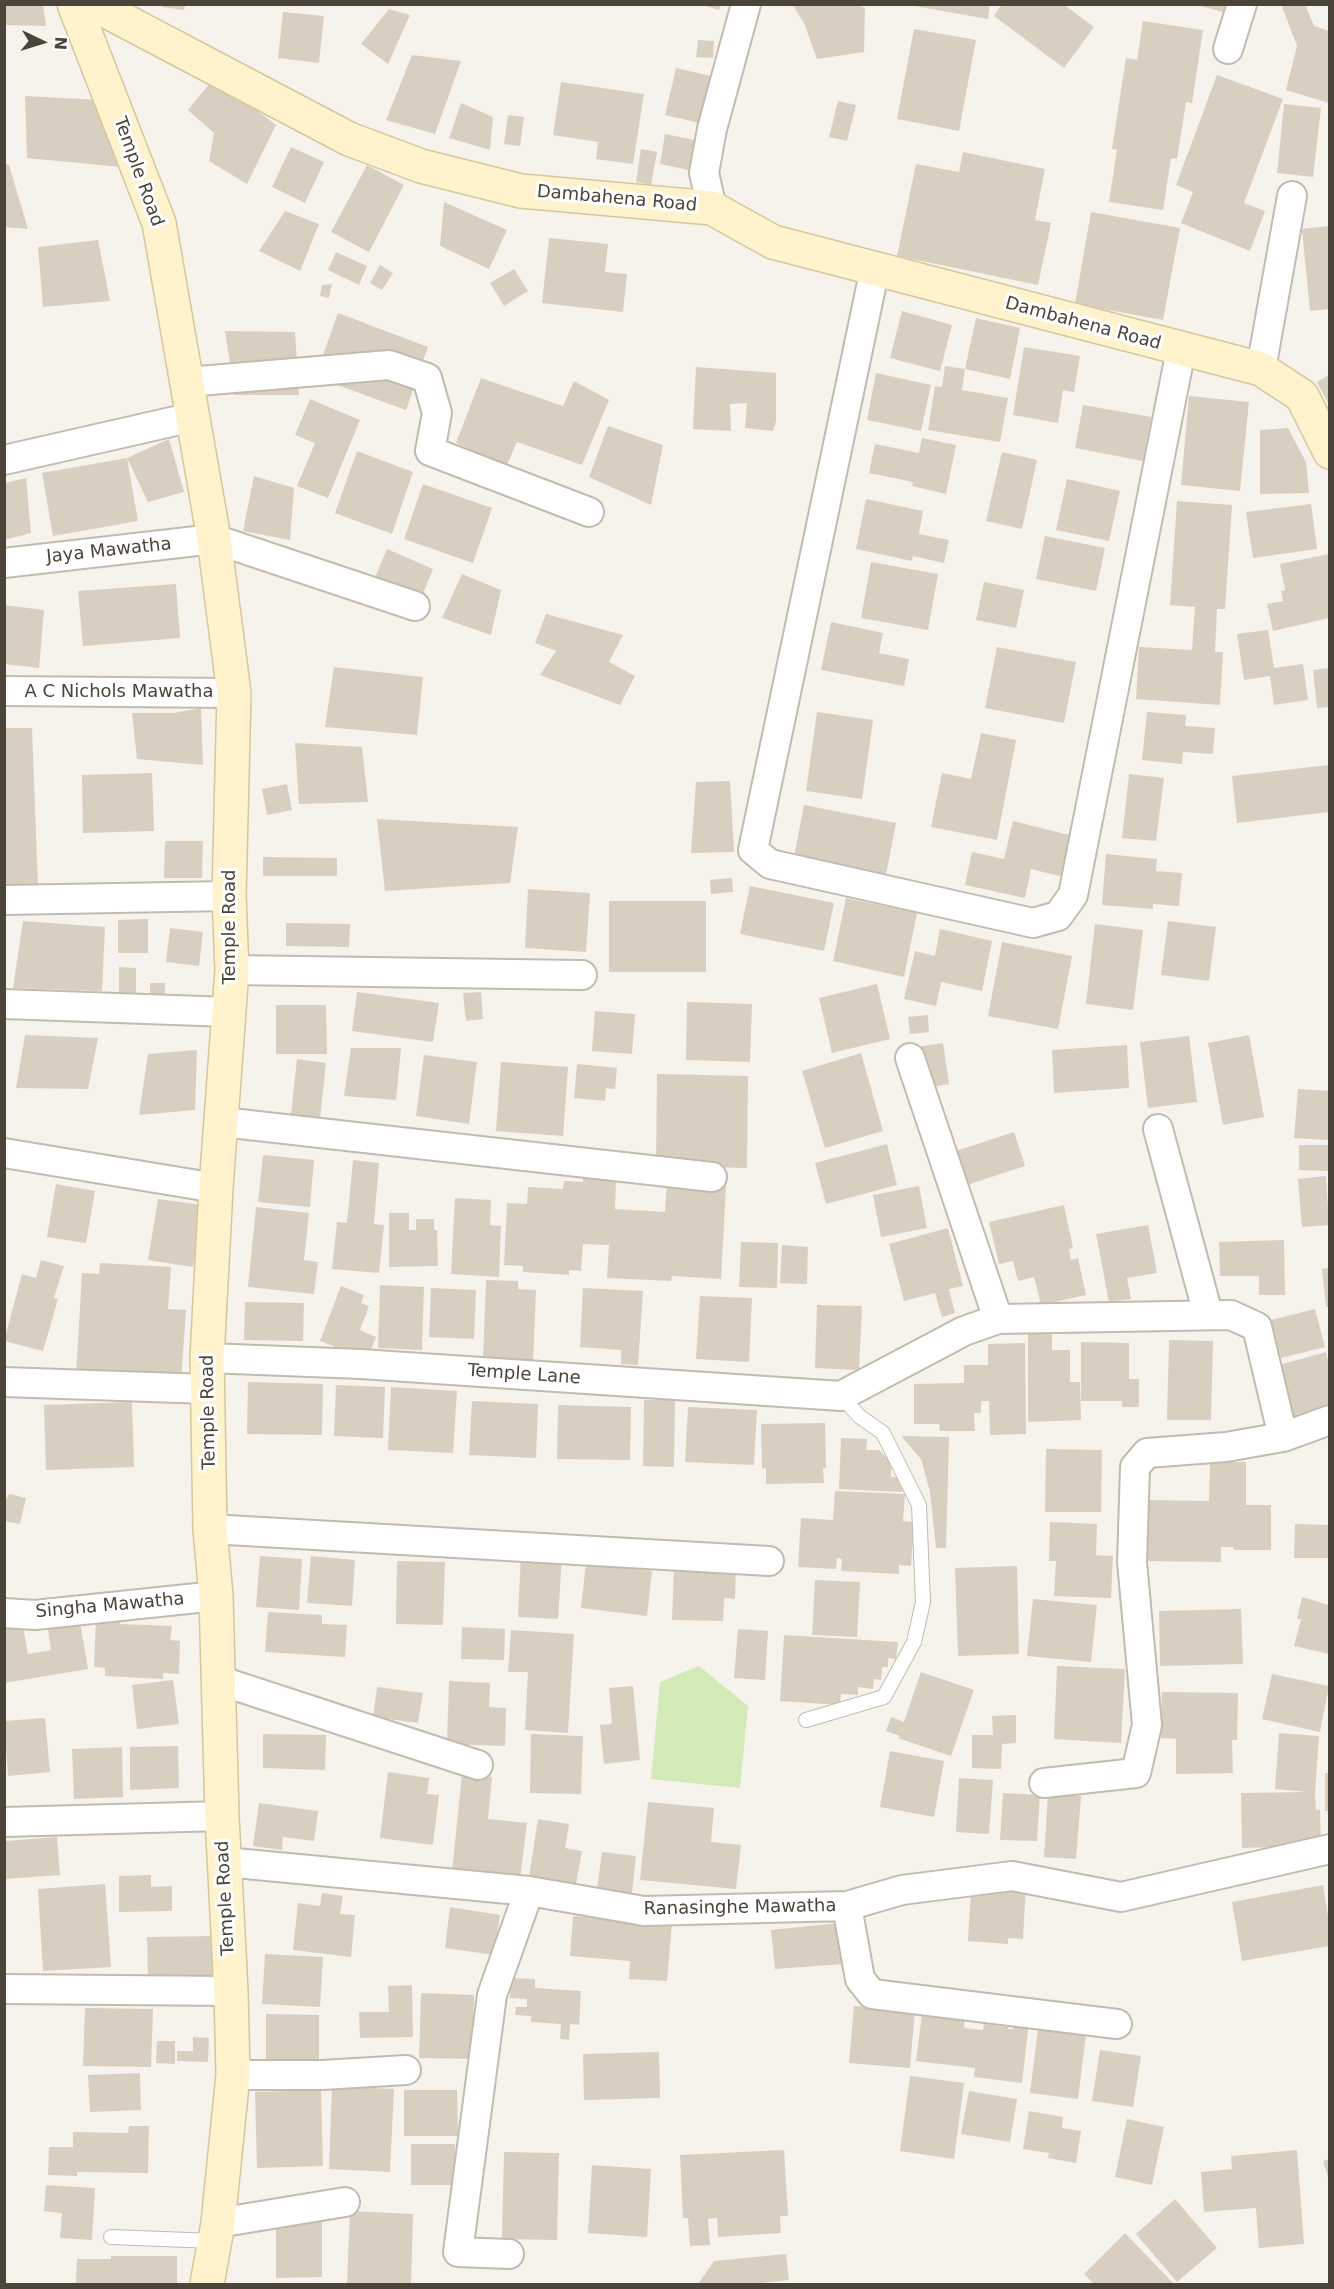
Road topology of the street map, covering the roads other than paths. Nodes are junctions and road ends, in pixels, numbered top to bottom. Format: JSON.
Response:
{"nodes":[{"id":1,"x":74,"y":4,"type":"edge"},
{"id":2,"x":93,"y":4,"type":"edge"},
{"id":3,"x":746,"y":4,"type":"edge"},
{"id":4,"x":1242,"y":4,"type":"edge"},
{"id":5,"x":1228,"y":49,"type":"dead end"},
{"id":6,"x":1292,"y":196,"type":"dead end"},
{"id":7,"x":712,"y":208,"type":"junction"},
{"id":8,"x":875,"y":268,"type":"junction"},
{"id":9,"x":1181,"y":350,"type":"junction"},
{"id":10,"x":1261,"y":369,"type":"junction"},
{"id":11,"x":187,"y":382,"type":"junction"},
{"id":12,"x":193,"y":417,"type":"junction"},
{"id":13,"x":1329,"y":452,"type":"edge"},
{"id":14,"x":4,"y":460,"type":"edge"},
{"id":15,"x":589,"y":512,"type":"dead end"},
{"id":16,"x":214,"y":539,"type":"junction"},
{"id":17,"x":4,"y":563,"type":"edge"},
{"id":18,"x":415,"y":606,"type":"dead end"},
{"id":19,"x":4,"y":691,"type":"edge"},
{"id":20,"x":234,"y":693,"type":"junction"},
{"id":21,"x":229,"y":896,"type":"junction"},
{"id":22,"x":4,"y":900,"type":"edge"},
{"id":23,"x":232,"y":970,"type":"junction"},
{"id":24,"x":582,"y":975,"type":"dead end"},
{"id":25,"x":4,"y":1004,"type":"edge"},
{"id":26,"x":230,"y":1012,"type":"junction"},
{"id":27,"x":910,"y":1058,"type":"dead end"},
{"id":28,"x":222,"y":1122,"type":"junction"},
{"id":29,"x":1158,"y":1129,"type":"dead end"},
{"id":30,"x":4,"y":1153,"type":"edge"},
{"id":31,"x":712,"y":1177,"type":"dead end"},
{"id":32,"x":216,"y":1188,"type":"junction"},
{"id":33,"x":1208,"y":1314,"type":"junction"},
{"id":34,"x":998,"y":1319,"type":"junction"},
{"id":35,"x":208,"y":1374,"type":"junction"},
{"id":36,"x":4,"y":1382,"type":"edge"},
{"id":37,"x":841,"y":1396,"type":"junction"},
{"id":38,"x":1329,"y":1420,"type":"edge"},
{"id":39,"x":1283,"y":1437,"type":"junction"},
{"id":40,"x":210,"y":1529,"type":"junction"},
{"id":41,"x":769,"y":1561,"type":"dead end"},
{"id":42,"x":216,"y":1596,"type":"junction"},
{"id":43,"x":4,"y":1613,"type":"edge"},
{"id":44,"x":218,"y":1680,"type":"junction"},
{"id":45,"x":806,"y":1720,"type":"dead end"},
{"id":46,"x":478,"y":1765,"type":"dead end"},
{"id":47,"x":1044,"y":1784,"type":"dead end"},
{"id":48,"x":222,"y":1816,"type":"junction"},
{"id":49,"x":4,"y":1822,"type":"edge"},
{"id":50,"x":1329,"y":1849,"type":"edge"},
{"id":51,"x":225,"y":1862,"type":"junction"},
{"id":52,"x":529,"y":1891,"type":"junction"},
{"id":53,"x":847,"y":1906,"type":"junction"},
{"id":54,"x":4,"y":1989,"type":"edge"},
{"id":55,"x":231,"y":1991,"type":"junction"},
{"id":56,"x":1117,"y":2024,"type":"dead end"},
{"id":57,"x":406,"y":2070,"type":"dead end"},
{"id":58,"x":233,"y":2075,"type":"junction"},
{"id":59,"x":345,"y":2202,"type":"dead end"},
{"id":60,"x":216,"y":2232,"type":"junction"},
{"id":61,"x":111,"y":2237,"type":"dead end"},
{"id":62,"x":509,"y":2254,"type":"dead end"},
{"id":63,"x":207,"y":2284,"type":"edge"}],
"edges":[{"from":1,"to":11,"type":"street","name":"Temple Road"},
{"from":2,"to":7,"type":"street","name":"Dambahena Road"},
{"from":3,"to":7,"type":"street"},
{"from":4,"to":5,"type":"street"},
{"from":6,"to":10,"type":"street"},
{"from":7,"to":8,"type":"street","name":"Dambahena Road"},
{"from":8,"to":9,"type":"street","name":"Dambahena Road"},
{"from":8,"to":9,"type":"street"},
{"from":9,"to":10,"type":"street","name":"Dambahena Road"},
{"from":10,"to":13,"type":"street","name":"Dambahena Road"},
{"from":11,"to":12,"type":"street","name":"Temple Road"},
{"from":11,"to":15,"type":"street"},
{"from":12,"to":14,"type":"street"},
{"from":12,"to":16,"type":"street","name":"Temple Road"},
{"from":16,"to":17,"type":"street","name":"Jaya Mawatha"},
{"from":16,"to":18,"type":"street"},
{"from":16,"to":20,"type":"street","name":"Temple Road"},
{"from":19,"to":20,"type":"street","name":"A C Nichols Mawatha"},
{"from":20,"to":21,"type":"street","name":"Temple Road"},
{"from":21,"to":22,"type":"street"},
{"from":21,"to":23,"type":"street","name":"Temple Road"},
{"from":23,"to":24,"type":"street"},
{"from":23,"to":26,"type":"street","name":"Temple Road"},
{"from":25,"to":26,"type":"street"},
{"from":26,"to":28,"type":"street","name":"Temple Road"},
{"from":27,"to":34,"type":"street"},
{"from":28,"to":31,"type":"street"},
{"from":28,"to":32,"type":"street","name":"Temple Road"},
{"from":29,"to":33,"type":"street"},
{"from":30,"to":32,"type":"street"},
{"from":32,"to":35,"type":"street","name":"Temple Road"},
{"from":33,"to":34,"type":"street"},
{"from":33,"to":39,"type":"street"},
{"from":34,"to":37,"type":"street"},
{"from":35,"to":36,"type":"street","name":"Temple Lane"},
{"from":35,"to":37,"type":"street","name":"Temple Lane"},
{"from":35,"to":40,"type":"street","name":"Temple Road"},
{"from":37,"to":45,"type":"lane"},
{"from":38,"to":39,"type":"street"},
{"from":39,"to":47,"type":"street"},
{"from":40,"to":41,"type":"street"},
{"from":40,"to":42,"type":"street","name":"Temple Road"},
{"from":42,"to":43,"type":"street","name":"Singha Mawatha"},
{"from":42,"to":44,"type":"street","name":"Temple Road"},
{"from":44,"to":46,"type":"street"},
{"from":44,"to":48,"type":"street","name":"Temple Road"},
{"from":48,"to":49,"type":"street"},
{"from":48,"to":51,"type":"street","name":"Temple Road"},
{"from":50,"to":53,"type":"street"},
{"from":51,"to":52,"type":"street","name":"Ranasinghe Mawatha"},
{"from":51,"to":55,"type":"street","name":"Temple Road"},
{"from":52,"to":53,"type":"street","name":"Ranasinghe Mawatha"},
{"from":52,"to":62,"type":"street"},
{"from":53,"to":56,"type":"street","name":"Ranasinghe Mawatha"},
{"from":54,"to":55,"type":"street"},
{"from":55,"to":58,"type":"street","name":"Temple Road"},
{"from":57,"to":58,"type":"street"},
{"from":58,"to":60,"type":"street","name":"Temple Road"},
{"from":59,"to":60,"type":"street"},
{"from":60,"to":61,"type":"lane"},
{"from":60,"to":63,"type":"street","name":"Temple Road"}]}
